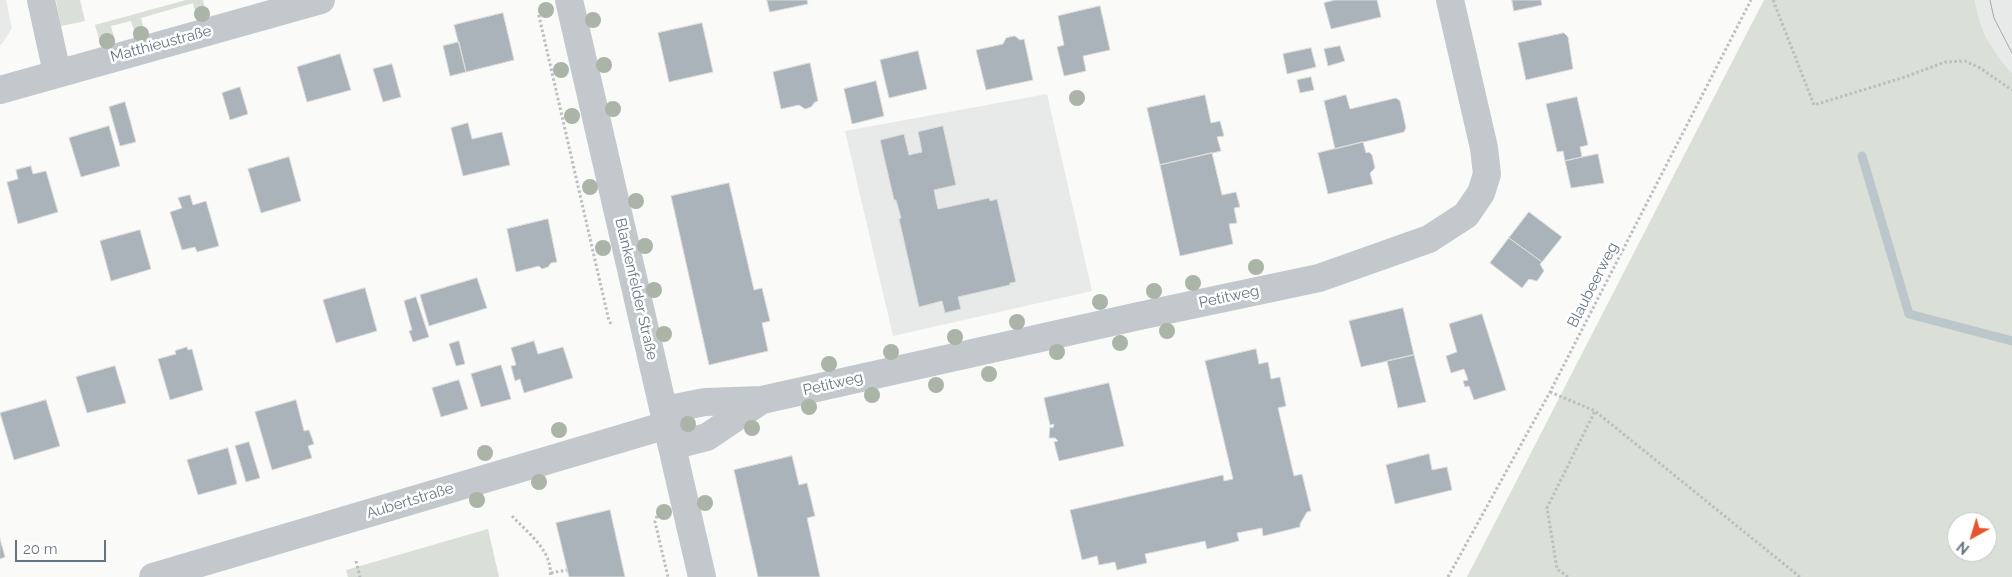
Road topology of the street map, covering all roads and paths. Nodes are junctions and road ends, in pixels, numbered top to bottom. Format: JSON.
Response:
{"nodes":[{"id":1,"x":41,"y":0,"type":"edge"},
{"id":2,"x":322,"y":0,"type":"edge"},
{"id":3,"x":569,"y":0,"type":"edge"},
{"id":4,"x":1450,"y":0,"type":"edge"},
{"id":5,"x":1751,"y":0,"type":"edge"},
{"id":6,"x":1773,"y":0,"type":"edge"},
{"id":7,"x":57,"y":73,"type":"junction"},
{"id":8,"x":0,"y":90,"type":"edge"},
{"id":9,"x":2012,"y":90,"type":"edge"},
{"id":10,"x":1550,"y":392,"type":"junction"},
{"id":11,"x":762,"y":400,"type":"junction"},
{"id":12,"x":1595,"y":411,"type":"junction"},
{"id":13,"x":668,"y":427,"type":"junction"},
{"id":14,"x":512,"y":516,"type":"dead end"},
{"id":15,"x":356,"y":561,"type":"dead end"},
{"id":16,"x":567,"y":570,"type":"dead end"},
{"id":17,"x":550,"y":575,"type":"edge"},
{"id":18,"x":153,"y":577,"type":"edge"},
{"id":19,"x":360,"y":577,"type":"edge"},
{"id":20,"x":702,"y":577,"type":"edge"},
{"id":21,"x":1448,"y":577,"type":"edge"},
{"id":22,"x":1568,"y":577,"type":"edge"},
{"id":23,"x":1800,"y":577,"type":"edge"}],
"edges":[{"from":1,"to":7,"type":"street"},
{"from":2,"to":7,"type":"street","name":"Matthieustraße"},
{"from":3,"to":13,"type":"street","name":"Blankenfelder Straße"},
{"from":4,"to":11,"type":"street","name":"Petitweg"},
{"from":5,"to":10,"type":"path","name":"Blaubeerweg"},
{"from":6,"to":9,"type":"path"},
{"from":7,"to":8,"type":"street","name":"Matthieustraße"},
{"from":10,"to":12,"type":"path"},
{"from":10,"to":21,"type":"path","name":"Blaubeerweg"},
{"from":11,"to":13,"type":"street","name":"Petitweg"},
{"from":11,"to":13,"type":"street","name":"Petitweg"},
{"from":12,"to":22,"type":"path"},
{"from":12,"to":23,"type":"path"},
{"from":13,"to":18,"type":"street","name":"Aubertstraße"},
{"from":13,"to":20,"type":"street","name":"Blankenfelder Straße"},
{"from":14,"to":17,"type":"path"},
{"from":15,"to":19,"type":"path"},
{"from":16,"to":17,"type":"path"}]}
